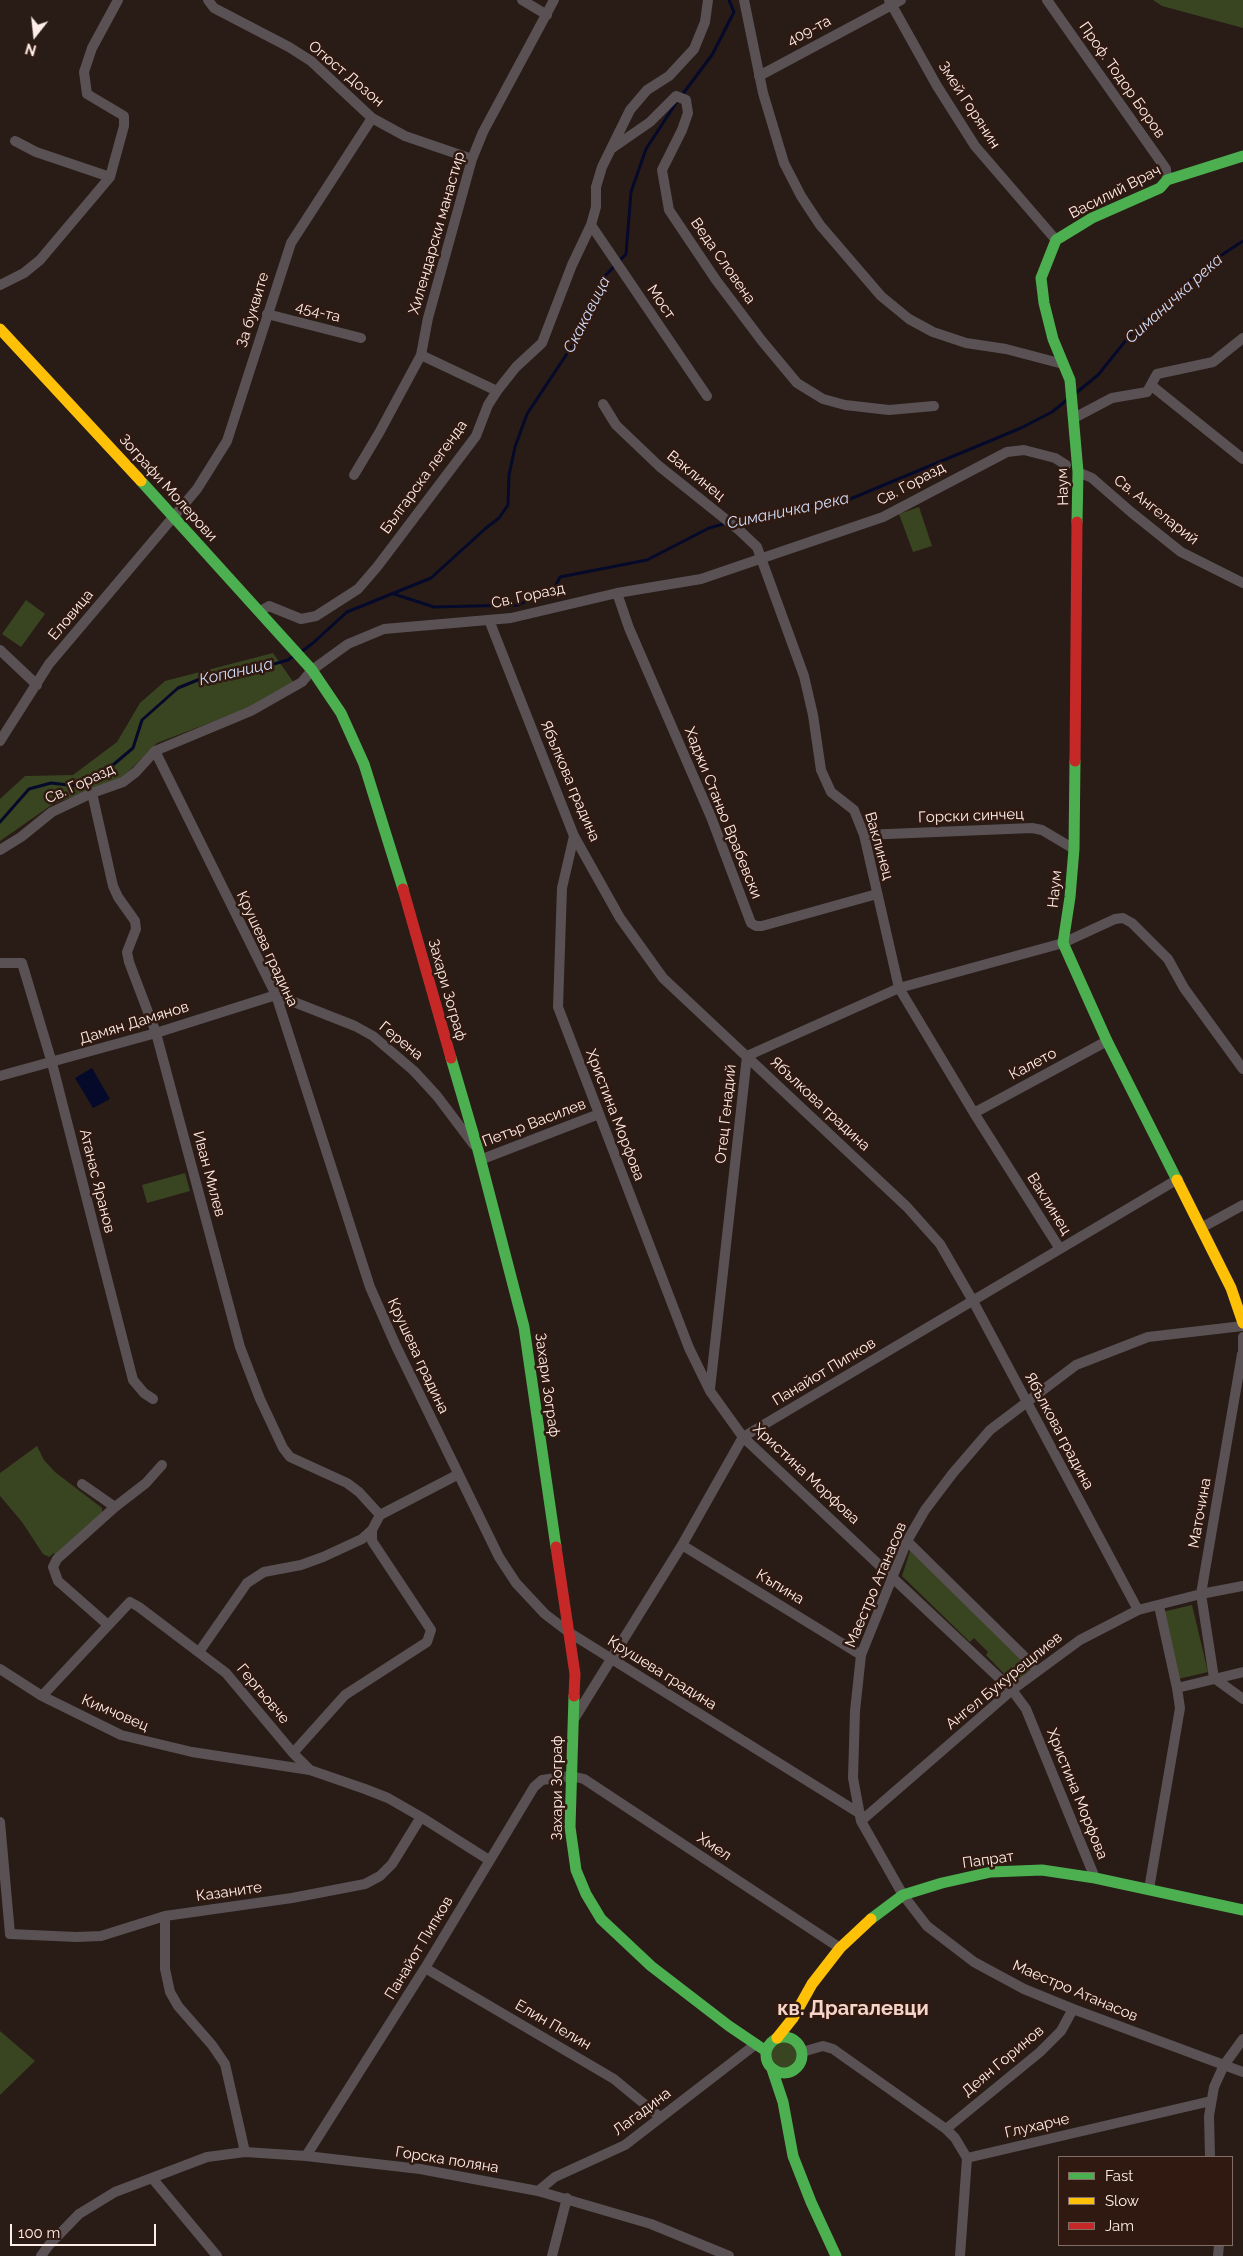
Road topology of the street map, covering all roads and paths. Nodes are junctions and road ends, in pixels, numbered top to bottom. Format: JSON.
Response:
{"nodes":[{"id":1,"x":118,"y":0,"type":"edge"},
{"id":2,"x":208,"y":0,"type":"edge"},
{"id":3,"x":522,"y":0,"type":"edge"},
{"id":4,"x":554,"y":0,"type":"edge"},
{"id":5,"x":708,"y":0,"type":"edge"},
{"id":6,"x":744,"y":0,"type":"edge"},
{"id":7,"x":1047,"y":0,"type":"edge"},
{"id":8,"x":894,"y":1,"type":"edge"},
{"id":9,"x":547,"y":15,"type":"junction"},
{"id":10,"x":758,"y":76,"type":"junction"},
{"id":11,"x":372,"y":118,"type":"junction"},
{"id":12,"x":15,"y":142,"type":"dead end"},
{"id":13,"x":609,"y":150,"type":"junction"},
{"id":14,"x":1243,"y":156,"type":"edge"},
{"id":15,"x":472,"y":159,"type":"junction"},
{"id":16,"x":110,"y":177,"type":"junction"},
{"id":17,"x":1167,"y":180,"type":"junction"},
{"id":18,"x":591,"y":225,"type":"junction"},
{"id":19,"x":1056,"y":240,"type":"junction"},
{"id":20,"x":0,"y":285,"type":"edge"},
{"id":21,"x":267,"y":314,"type":"junction"},
{"id":22,"x":0,"y":329,"type":"edge"},
{"id":23,"x":361,"y":338,"type":"dead end"},
{"id":24,"x":1243,"y":338,"type":"edge"},
{"id":25,"x":421,"y":355,"type":"junction"},
{"id":26,"x":1063,"y":364,"type":"junction"},
{"id":27,"x":1152,"y":386,"type":"junction"},
{"id":28,"x":497,"y":391,"type":"junction"},
{"id":29,"x":707,"y":396,"type":"dead end"},
{"id":30,"x":603,"y":404,"type":"dead end"},
{"id":31,"x":934,"y":406,"type":"dead end"},
{"id":32,"x":1074,"y":418,"type":"junction"},
{"id":33,"x":1243,"y":459,"type":"edge"},
{"id":34,"x":1066,"y":465,"type":"dead end"},
{"id":35,"x":1078,"y":472,"type":"junction"},
{"id":36,"x":354,"y":475,"type":"dead end"},
{"id":37,"x":174,"y":516,"type":"junction"},
{"id":38,"x":762,"y":558,"type":"junction"},
{"id":39,"x":1243,"y":583,"type":"edge"},
{"id":40,"x":618,"y":593,"type":"junction"},
{"id":41,"x":260,"y":611,"type":"junction"},
{"id":42,"x":489,"y":620,"type":"junction"},
{"id":43,"x":0,"y":650,"type":"edge"},
{"id":44,"x":308,"y":666,"type":"junction"},
{"id":45,"x":37,"y":685,"type":"junction"},
{"id":46,"x":0,"y":740,"type":"edge"},
{"id":47,"x":155,"y":751,"type":"junction"},
{"id":48,"x":92,"y":794,"type":"junction"},
{"id":49,"x":864,"y":835,"type":"junction"},
{"id":50,"x":574,"y":836,"type":"junction"},
{"id":51,"x":1074,"y":849,"type":"junction"},
{"id":52,"x":0,"y":850,"type":"edge"},
{"id":53,"x":877,"y":894,"type":"junction"},
{"id":54,"x":1063,"y":942,"type":"junction"},
{"id":55,"x":0,"y":963,"type":"edge"},
{"id":56,"x":899,"y":988,"type":"junction"},
{"id":57,"x":276,"y":995,"type":"junction"},
{"id":58,"x":156,"y":1033,"type":"junction"},
{"id":59,"x":1107,"y":1042,"type":"junction"},
{"id":60,"x":747,"y":1056,"type":"junction"},
{"id":61,"x":52,"y":1063,"type":"junction"},
{"id":62,"x":1243,"y":1069,"type":"edge"},
{"id":63,"x":0,"y":1076,"type":"edge"},
{"id":64,"x":974,"y":1113,"type":"junction"},
{"id":65,"x":599,"y":1114,"type":"junction"},
{"id":66,"x":479,"y":1155,"type":"junction"},
{"id":67,"x":1178,"y":1180,"type":"junction"},
{"id":68,"x":1243,"y":1206,"type":"edge"},
{"id":69,"x":1201,"y":1228,"type":"junction"},
{"id":70,"x":1060,"y":1249,"type":"junction"},
{"id":71,"x":973,"y":1301,"type":"junction"},
{"id":72,"x":1243,"y":1324,"type":"edge"},
{"id":73,"x":1243,"y":1337,"type":"edge"},
{"id":74,"x":1242,"y":1355,"type":"edge"},
{"id":75,"x":710,"y":1390,"type":"junction"},
{"id":76,"x":153,"y":1400,"type":"dead end"},
{"id":77,"x":1025,"y":1402,"type":"junction"},
{"id":78,"x":744,"y":1437,"type":"junction"},
{"id":79,"x":162,"y":1465,"type":"dead end"},
{"id":80,"x":457,"y":1475,"type":"junction"},
{"id":81,"x":82,"y":1484,"type":"dead end"},
{"id":82,"x":115,"y":1507,"type":"junction"},
{"id":83,"x":380,"y":1515,"type":"junction"},
{"id":84,"x":372,"y":1530,"type":"junction"},
{"id":85,"x":907,"y":1541,"type":"junction"},
{"id":86,"x":682,"y":1545,"type":"junction"},
{"id":87,"x":893,"y":1576,"type":"junction"},
{"id":88,"x":1243,"y":1586,"type":"edge"},
{"id":89,"x":1201,"y":1594,"type":"junction"},
{"id":90,"x":1159,"y":1606,"type":"junction"},
{"id":91,"x":1138,"y":1610,"type":"junction"},
{"id":92,"x":108,"y":1625,"type":"junction"},
{"id":93,"x":570,"y":1633,"type":"junction"},
{"id":94,"x":198,"y":1652,"type":"junction"},
{"id":95,"x":862,"y":1655,"type":"junction"},
{"id":96,"x":611,"y":1659,"type":"junction"},
{"id":97,"x":0,"y":1669,"type":"edge"},
{"id":98,"x":1037,"y":1669,"type":"junction"},
{"id":99,"x":1243,"y":1672,"type":"edge"},
{"id":100,"x":1214,"y":1678,"type":"junction"},
{"id":101,"x":1177,"y":1688,"type":"junction"},
{"id":102,"x":1012,"y":1690,"type":"junction"},
{"id":103,"x":42,"y":1696,"type":"junction"},
{"id":104,"x":1243,"y":1699,"type":"edge"},
{"id":105,"x":573,"y":1721,"type":"junction"},
{"id":106,"x":292,"y":1753,"type":"junction"},
{"id":107,"x":310,"y":1770,"type":"junction"},
{"id":108,"x":571,"y":1776,"type":"junction"},
{"id":109,"x":421,"y":1817,"type":"junction"},
{"id":110,"x":860,"y":1817,"type":"junction"},
{"id":111,"x":0,"y":1822,"type":"edge"},
{"id":112,"x":489,"y":1860,"type":"junction"},
{"id":113,"x":1095,"y":1878,"type":"junction"},
{"id":114,"x":1149,"y":1890,"type":"junction"},
{"id":115,"x":903,"y":1895,"type":"junction"},
{"id":116,"x":1243,"y":1910,"type":"edge"},
{"id":117,"x":165,"y":1916,"type":"junction"},
{"id":118,"x":840,"y":1948,"type":"junction"},
{"id":119,"x":425,"y":1968,"type":"junction"},
{"id":120,"x":1073,"y":2009,"type":"junction"},
{"id":121,"x":794,"y":2018,"type":"junction"},
{"id":122,"x":777,"y":2038,"type":"junction"},
{"id":123,"x":1243,"y":2039,"type":"edge"},
{"id":124,"x":795,"y":2040,"type":"junction"},
{"id":125,"x":756,"y":2044,"type":"junction"},
{"id":126,"x":766,"y":2051,"type":"junction"},
{"id":127,"x":802,"y":2052,"type":"junction"},
{"id":128,"x":1224,"y":2065,"type":"junction"},
{"id":129,"x":772,"y":2069,"type":"junction"},
{"id":130,"x":791,"y":2072,"type":"junction"},
{"id":131,"x":1243,"y":2072,"type":"edge"},
{"id":132,"x":1210,"y":2101,"type":"junction"},
{"id":133,"x":783,"y":2102,"type":"junction"},
{"id":134,"x":660,"y":2117,"type":"junction"},
{"id":135,"x":946,"y":2128,"type":"junction"},
{"id":136,"x":245,"y":2152,"type":"junction"},
{"id":137,"x":306,"y":2156,"type":"junction"},
{"id":138,"x":1210,"y":2156,"type":"edge"},
{"id":139,"x":967,"y":2158,"type":"junction"},
{"id":140,"x":152,"y":2178,"type":"junction"},
{"id":141,"x":538,"y":2191,"type":"junction"},
{"id":142,"x":567,"y":2198,"type":"junction"},
{"id":143,"x":41,"y":2256,"type":"edge"},
{"id":144,"x":217,"y":2256,"type":"edge"},
{"id":145,"x":552,"y":2256,"type":"edge"},
{"id":146,"x":730,"y":2256,"type":"edge"},
{"id":147,"x":836,"y":2256,"type":"edge"},
{"id":148,"x":960,"y":2256,"type":"edge"}],
"edges":[{"from":1,"to":16,"type":"street"},
{"from":2,"to":11,"type":"street","name":"Огюст Дозон"},
{"from":3,"to":9,"type":"street"},
{"from":4,"to":9,"type":"street","name":"Хилендарски манастир"},
{"from":5,"to":13,"type":"street","name":"Българска легенда"},
{"from":6,"to":10,"type":"street"},
{"from":7,"to":17,"type":"street","name":"Проф. Тодор Боров"},
{"from":8,"to":10,"type":"street","name":"409-та"},
{"from":8,"to":19,"type":"street","name":"Змей Горянин"},
{"from":9,"to":15,"type":"street","name":"Хилендарски манастир"},
{"from":10,"to":26,"type":"street"},
{"from":11,"to":15,"type":"street","name":"Огюст Дозон"},
{"from":11,"to":21,"type":"street","name":"За буквите"},
{"from":12,"to":16,"type":"street"},
{"from":13,"to":18,"type":"street","name":"Българска легенда"},
{"from":13,"to":31,"type":"street","name":"Веда Словена"},
{"from":14,"to":17,"type":"street","name":"Василий Врач"},
{"from":15,"to":25,"type":"street","name":"Хилендарски манастир"},
{"from":16,"to":20,"type":"street"},
{"from":17,"to":19,"type":"street","name":"Василий Врач"},
{"from":18,"to":28,"type":"street","name":"Българска легенда"},
{"from":18,"to":29,"type":"street","name":"Мост"},
{"from":19,"to":26,"type":"street"},
{"from":21,"to":23,"type":"street","name":"454-та"},
{"from":21,"to":37,"type":"street","name":"За буквите"},
{"from":22,"to":37,"type":"street","name":"Зографи Молерови"},
{"from":24,"to":27,"type":"street"},
{"from":25,"to":28,"type":"street"},
{"from":25,"to":36,"type":"street","name":"Хилендарски манастир"},
{"from":26,"to":32,"type":"street","name":"Наум"},
{"from":27,"to":32,"type":"street"},
{"from":27,"to":33,"type":"street"},
{"from":28,"to":41,"type":"street","name":"Българска легенда"},
{"from":30,"to":38,"type":"street","name":"Ваклинец"},
{"from":32,"to":35,"type":"street","name":"Наум"},
{"from":34,"to":38,"type":"street","name":"Св. Горазд"},
{"from":35,"to":39,"type":"street","name":"Св. Ангеларий"},
{"from":35,"to":51,"type":"street","name":"Наум"},
{"from":37,"to":41,"type":"street","name":"Зографи Молерови"},
{"from":37,"to":45,"type":"street","name":"Еловица"},
{"from":38,"to":40,"type":"street","name":"Св. Горазд"},
{"from":38,"to":49,"type":"street","name":"Ваклинец"},
{"from":40,"to":42,"type":"street","name":"Св. Горазд"},
{"from":40,"to":53,"type":"street","name":"Хаджи Станьо Врабевски"},
{"from":41,"to":44,"type":"street","name":"Зографи Молерови"},
{"from":42,"to":44,"type":"street","name":"Св. Горазд"},
{"from":42,"to":50,"type":"street","name":"Ябълкова градина"},
{"from":43,"to":45,"type":"street"},
{"from":44,"to":47,"type":"street","name":"Св. Горазд"},
{"from":44,"to":66,"type":"street","name":"Захари Зограф"},
{"from":45,"to":46,"type":"street","name":"Еловица"},
{"from":47,"to":48,"type":"street","name":"Св. Горазд"},
{"from":47,"to":57,"type":"street","name":"Крушева градина"},
{"from":48,"to":52,"type":"street","name":"Св. Горазд"},
{"from":48,"to":58,"type":"street","name":"Иван Милев"},
{"from":49,"to":51,"type":"street","name":"Горски синчец"},
{"from":49,"to":53,"type":"street","name":"Ваклинец"},
{"from":50,"to":60,"type":"street","name":"Ябълкова градина"},
{"from":50,"to":65,"type":"street","name":"Христина Морфова"},
{"from":51,"to":54,"type":"street","name":"Наум"},
{"from":53,"to":56,"type":"street","name":"Ваклинец"},
{"from":54,"to":56,"type":"street","name":"Отец Генадий"},
{"from":54,"to":59,"type":"street"},
{"from":54,"to":62,"type":"street","name":"Отец Генадий"},
{"from":55,"to":61,"type":"street","name":"Атанас Яранов"},
{"from":56,"to":60,"type":"street","name":"Отец Генадий"},
{"from":56,"to":64,"type":"street","name":"Ваклинец"},
{"from":57,"to":58,"type":"street","name":"Дамян Дамянов"},
{"from":57,"to":66,"type":"street","name":"Герена"},
{"from":57,"to":80,"type":"street","name":"Крушева градина"},
{"from":58,"to":61,"type":"street","name":"Дамян Дамянов"},
{"from":58,"to":83,"type":"street","name":"Иван Милев"},
{"from":59,"to":64,"type":"street","name":"Калето"},
{"from":59,"to":67,"type":"street"},
{"from":60,"to":71,"type":"street","name":"Ябълкова градина"},
{"from":60,"to":75,"type":"street","name":"Отец Генадий"},
{"from":61,"to":63,"type":"street","name":"Дамян Дамянов"},
{"from":61,"to":76,"type":"street","name":"Атанас Яранов"},
{"from":64,"to":70,"type":"street","name":"Ваклинец"},
{"from":65,"to":66,"type":"street","name":"Петър Василев"},
{"from":65,"to":75,"type":"street","name":"Христина Морфова"},
{"from":66,"to":93,"type":"street","name":"Захари Зограф"},
{"from":67,"to":69,"type":"street"},
{"from":67,"to":70,"type":"street","name":"Панайот Пипков"},
{"from":68,"to":69,"type":"street"},
{"from":69,"to":72,"type":"street"},
{"from":70,"to":71,"type":"street","name":"Панайот Пипков"},
{"from":71,"to":77,"type":"street","name":"Ябълкова градина"},
{"from":71,"to":78,"type":"street","name":"Панайот Пипков"},
{"from":72,"to":77,"type":"street","name":"Маестро Атанасов"},
{"from":73,"to":74,"type":"street"},
{"from":74,"to":89,"type":"street","name":"Маточина"},
{"from":75,"to":78,"type":"street","name":"Христина Морфова"},
{"from":77,"to":85,"type":"street","name":"Маестро Атанасов"},
{"from":77,"to":91,"type":"street","name":"Ябълкова градина"},
{"from":78,"to":86,"type":"street","name":"Панайот Пипков"},
{"from":78,"to":87,"type":"street","name":"Христина Морфова"},
{"from":79,"to":82,"type":"street"},
{"from":80,"to":83,"type":"street"},
{"from":80,"to":93,"type":"street","name":"Крушева градина"},
{"from":81,"to":82,"type":"street"},
{"from":82,"to":92,"type":"street"},
{"from":83,"to":84,"type":"street"},
{"from":84,"to":94,"type":"street"},
{"from":84,"to":106,"type":"street"},
{"from":85,"to":87,"type":"street","name":"Маестро Атанасов"},
{"from":85,"to":98,"type":"street"},
{"from":86,"to":95,"type":"street","name":"Къпина"},
{"from":86,"to":96,"type":"street","name":"Панайот Пипков"},
{"from":87,"to":95,"type":"street","name":"Маестро Атанасов"},
{"from":87,"to":102,"type":"street","name":"Христина Морфова"},
{"from":88,"to":89,"type":"street","name":"Ангел Букурещлиев"},
{"from":89,"to":90,"type":"street","name":"Ангел Букурещлиев"},
{"from":89,"to":100,"type":"street","name":"Маточина"},
{"from":90,"to":91,"type":"street","name":"Ангел Букурещлиев"},
{"from":90,"to":101,"type":"street"},
{"from":91,"to":98,"type":"street","name":"Ангел Букурещлиев"},
{"from":92,"to":94,"type":"street","name":"Гергьовче"},
{"from":92,"to":103,"type":"street"},
{"from":93,"to":96,"type":"street","name":"Крушева градина"},
{"from":93,"to":105,"type":"street","name":"Захари Зограф"},
{"from":94,"to":106,"type":"street","name":"Гергьовче"},
{"from":95,"to":110,"type":"street","name":"Маестро Атанасов"},
{"from":96,"to":105,"type":"street","name":"Панайот Пипков"},
{"from":96,"to":110,"type":"street","name":"Крушева градина"},
{"from":97,"to":103,"type":"street","name":"Кимчовец"},
{"from":98,"to":102,"type":"street","name":"Ангел Букурещлиев"},
{"from":99,"to":100,"type":"street"},
{"from":100,"to":101,"type":"street"},
{"from":100,"to":104,"type":"street"},
{"from":101,"to":114,"type":"street"},
{"from":102,"to":110,"type":"street","name":"Ангел Букурещлиев"},
{"from":102,"to":113,"type":"street","name":"Христина Морфова"},
{"from":103,"to":107,"type":"street","name":"Кимчовец"},
{"from":105,"to":108,"type":"street","name":"Захари Зограф"},
{"from":106,"to":107,"type":"street","name":"Гергьовче"},
{"from":107,"to":109,"type":"street","name":"Кимчовец"},
{"from":108,"to":112,"type":"street","name":"Панайот Пипков"},
{"from":108,"to":118,"type":"street","name":"Хмел"},
{"from":108,"to":125,"type":"street","name":"Захари Зограф"},
{"from":109,"to":112,"type":"street","name":"Кимчовец"},
{"from":109,"to":117,"type":"street","name":"Казаните"},
{"from":110,"to":115,"type":"street","name":"Маестро Атанасов"},
{"from":111,"to":117,"type":"street","name":"Казаните"},
{"from":112,"to":119,"type":"street","name":"Панайот Пипков"},
{"from":113,"to":114,"type":"street","name":"Папрат"},
{"from":113,"to":115,"type":"street","name":"Папрат"},
{"from":114,"to":116,"type":"street","name":"Папрат"},
{"from":115,"to":118,"type":"street","name":"Папрат"},
{"from":115,"to":120,"type":"street","name":"Маестро Атанасов"},
{"from":117,"to":136,"type":"street"},
{"from":118,"to":121,"type":"street","name":"Папрат"},
{"from":119,"to":134,"type":"street","name":"Елин Пелин"},
{"from":119,"to":137,"type":"street","name":"Панайот Пипков"},
{"from":120,"to":128,"type":"street","name":"Маестро Атанасов"},
{"from":120,"to":135,"type":"street","name":"Деян Горинов"},
{"from":121,"to":122,"type":"street","name":"Папрат"},
{"from":121,"to":124,"type":"street","name":"Папрат"},
{"from":122,"to":124,"type":"street"},
{"from":122,"to":126,"type":"street"},
{"from":123,"to":128,"type":"street"},
{"from":124,"to":127,"type":"street"},
{"from":125,"to":126,"type":"street","name":"Захари Зограф"},
{"from":125,"to":134,"type":"street","name":"Лагадина"},
{"from":126,"to":129,"type":"street"},
{"from":127,"to":130,"type":"street"},
{"from":127,"to":135,"type":"street"},
{"from":128,"to":131,"type":"street","name":"Маестро Атанасов"},
{"from":128,"to":132,"type":"street"},
{"from":129,"to":130,"type":"street"},
{"from":129,"to":133,"type":"street"},
{"from":130,"to":133,"type":"street"},
{"from":132,"to":138,"type":"street"},
{"from":132,"to":139,"type":"street","name":"Глухарче"},
{"from":133,"to":147,"type":"street"},
{"from":134,"to":141,"type":"street","name":"Лагадина"},
{"from":135,"to":139,"type":"street"},
{"from":136,"to":137,"type":"street","name":"Горска поляна"},
{"from":136,"to":140,"type":"street","name":"Горска поляна"},
{"from":137,"to":141,"type":"street","name":"Горска поляна"},
{"from":139,"to":148,"type":"street"},
{"from":140,"to":143,"type":"street","name":"Горска поляна"},
{"from":140,"to":144,"type":"street"},
{"from":141,"to":142,"type":"street","name":"Горска поляна"},
{"from":142,"to":145,"type":"street"},
{"from":142,"to":146,"type":"street","name":"Горска поляна"}]}
